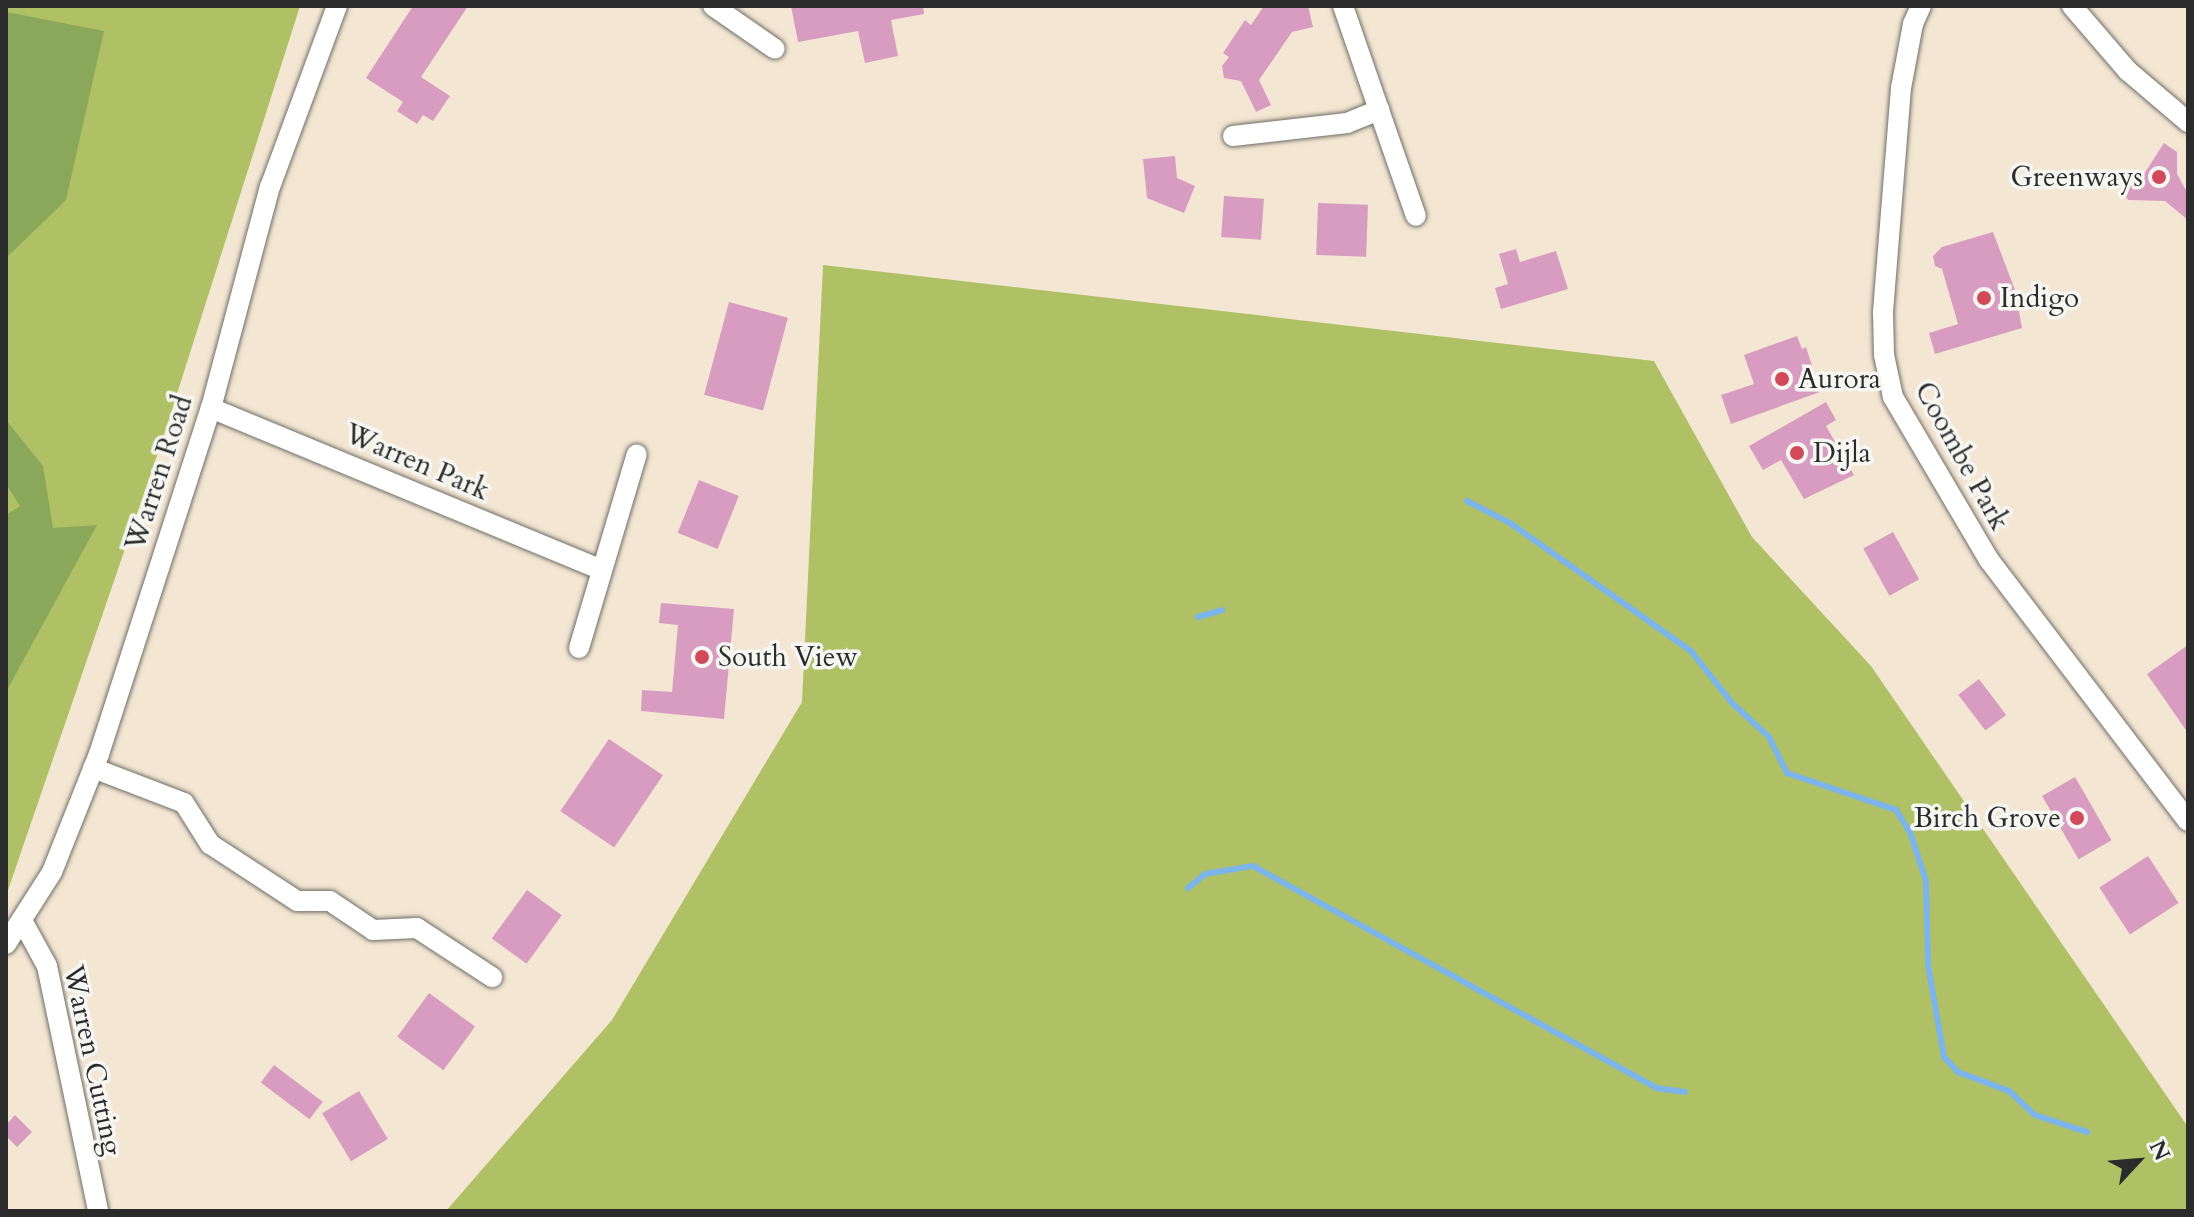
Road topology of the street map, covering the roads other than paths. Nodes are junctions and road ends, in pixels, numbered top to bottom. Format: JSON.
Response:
{"nodes":[{"id":1,"x":337,"y":6,"type":"edge"},
{"id":2,"x":713,"y":6,"type":"edge"},
{"id":3,"x":1343,"y":6,"type":"edge"},
{"id":4,"x":1921,"y":6,"type":"edge"},
{"id":5,"x":2072,"y":6,"type":"edge"},
{"id":6,"x":775,"y":49,"type":"dead end"},
{"id":7,"x":1379,"y":110,"type":"junction"},
{"id":8,"x":2188,"y":122,"type":"edge"},
{"id":9,"x":1233,"y":136,"type":"dead end"},
{"id":10,"x":1416,"y":216,"type":"dead end"},
{"id":11,"x":211,"y":408,"type":"junction"},
{"id":12,"x":637,"y":454,"type":"dead end"},
{"id":13,"x":600,"y":569,"type":"junction"},
{"id":14,"x":579,"y":648,"type":"dead end"},
{"id":15,"x":93,"y":768,"type":"junction"},
{"id":16,"x":2188,"y":821,"type":"edge"},
{"id":17,"x":24,"y":924,"type":"junction"},
{"id":18,"x":6,"y":944,"type":"edge"},
{"id":19,"x":492,"y":977,"type":"dead end"},
{"id":20,"x":98,"y":1211,"type":"edge"}],
"edges":[{"from":1,"to":11,"type":"street","name":"Warren Road"},
{"from":2,"to":6,"type":"street"},
{"from":3,"to":7,"type":"street"},
{"from":4,"to":16,"type":"street","name":"Coombe Park"},
{"from":5,"to":8,"type":"street"},
{"from":7,"to":9,"type":"street"},
{"from":7,"to":10,"type":"street"},
{"from":11,"to":13,"type":"street","name":"Warren Park"},
{"from":11,"to":15,"type":"street","name":"Warren Road"},
{"from":12,"to":13,"type":"street"},
{"from":13,"to":14,"type":"street"},
{"from":15,"to":17,"type":"street","name":"Warren Road"},
{"from":15,"to":19,"type":"street"},
{"from":17,"to":18,"type":"street","name":"Warren Road"},
{"from":17,"to":20,"type":"street","name":"Warren Cutting"}]}
